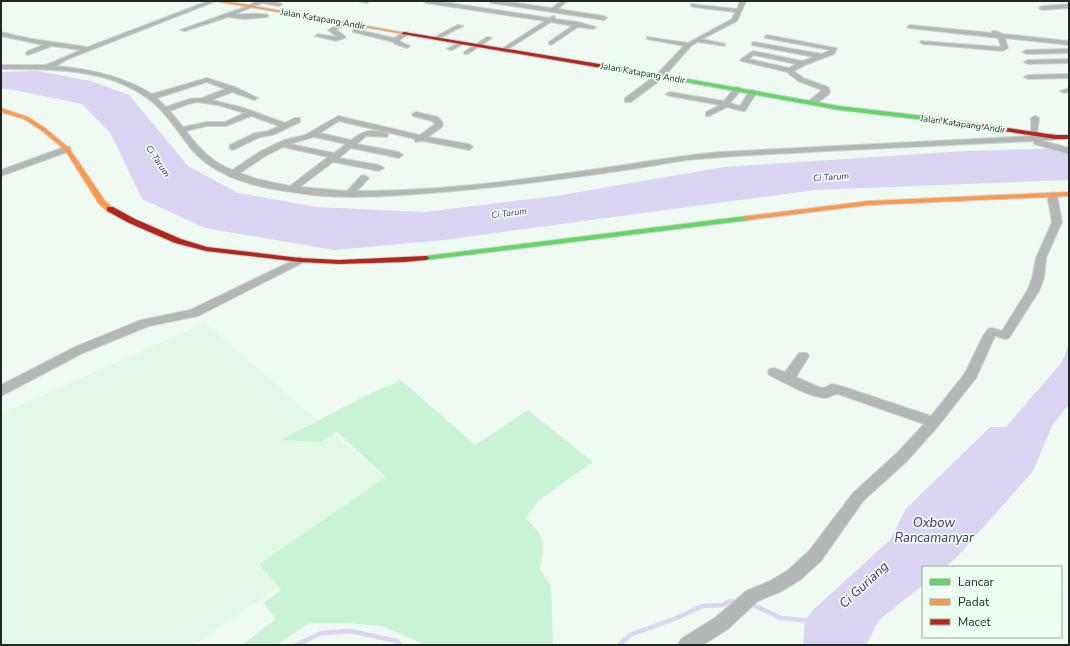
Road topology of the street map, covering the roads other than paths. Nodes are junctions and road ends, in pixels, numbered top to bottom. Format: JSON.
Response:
{"nodes":[{"id":1,"x":213,"y":1,"type":"edge"},
{"id":2,"x":218,"y":1,"type":"edge"},
{"id":3,"x":260,"y":1,"type":"edge"},
{"id":4,"x":361,"y":1,"type":"edge"},
{"id":5,"x":367,"y":1,"type":"edge"},
{"id":6,"x":426,"y":1,"type":"edge"},
{"id":7,"x":491,"y":1,"type":"edge"},
{"id":8,"x":538,"y":1,"type":"edge"},
{"id":9,"x":564,"y":1,"type":"edge"},
{"id":10,"x":1045,"y":1,"type":"edge"},
{"id":11,"x":506,"y":2,"type":"edge"},
{"id":12,"x":740,"y":2,"type":"edge"},
{"id":13,"x":691,"y":3,"type":"edge"},
{"id":14,"x":279,"y":4,"type":"dead end"},
{"id":15,"x":529,"y":6,"type":"junction"},
{"id":16,"x":1069,"y":6,"type":"edge"},
{"id":17,"x":250,"y":7,"type":"junction"},
{"id":18,"x":486,"y":10,"type":"junction"},
{"id":19,"x":557,"y":11,"type":"junction"},
{"id":20,"x":739,"y":11,"type":"junction"},
{"id":21,"x":212,"y":12,"type":"dead end"},
{"id":22,"x":512,"y":14,"type":"junction"},
{"id":23,"x":226,"y":15,"type":"junction"},
{"id":24,"x":266,"y":16,"type":"dead end"},
{"id":25,"x":475,"y":17,"type":"dead end"},
{"id":26,"x":604,"y":18,"type":"dead end"},
{"id":27,"x":551,"y":20,"type":"junction"},
{"id":28,"x":208,"y":22,"type":"junction"},
{"id":29,"x":500,"y":22,"type":"dead end"},
{"id":30,"x":344,"y":23,"type":"junction"},
{"id":31,"x":219,"y":24,"type":"dead end"},
{"id":32,"x":578,"y":24,"type":"junction"},
{"id":33,"x":460,"y":26,"type":"dead end"},
{"id":34,"x":981,"y":26,"type":"dead end"},
{"id":35,"x":593,"y":27,"type":"dead end"},
{"id":36,"x":910,"y":28,"type":"dead end"},
{"id":37,"x":183,"y":30,"type":"dead end"},
{"id":38,"x":355,"y":31,"type":"dead end"},
{"id":39,"x":406,"y":33,"type":"junction"},
{"id":40,"x":1,"y":34,"type":"edge"},
{"id":41,"x":1000,"y":35,"type":"junction"},
{"id":42,"x":318,"y":36,"type":"dead end"},
{"id":43,"x":766,"y":36,"type":"dead end"},
{"id":44,"x":436,"y":38,"type":"junction"},
{"id":45,"x":489,"y":38,"type":"dead end"},
{"id":46,"x":648,"y":38,"type":"dead end"},
{"id":47,"x":395,"y":40,"type":"junction"},
{"id":48,"x":696,"y":40,"type":"junction"},
{"id":49,"x":923,"y":42,"type":"dead end"},
{"id":50,"x":462,"y":43,"type":"junction"},
{"id":51,"x":551,"y":43,"type":"dead end"},
{"id":52,"x":1069,"y":43,"type":"edge"},
{"id":53,"x":51,"y":44,"type":"junction"},
{"id":54,"x":754,"y":44,"type":"dead end"},
{"id":55,"x":689,"y":45,"type":"junction"},
{"id":56,"x":723,"y":45,"type":"dead end"},
{"id":57,"x":407,"y":46,"type":"dead end"},
{"id":58,"x":478,"y":46,"type":"junction"},
{"id":59,"x":89,"y":49,"type":"junction"},
{"id":60,"x":450,"y":49,"type":"dead end"},
{"id":61,"x":509,"y":50,"type":"junction"},
{"id":62,"x":1069,"y":50,"type":"edge"},
{"id":63,"x":1026,"y":52,"type":"dead end"},
{"id":64,"x":28,"y":53,"type":"dead end"},
{"id":65,"x":466,"y":54,"type":"dead end"},
{"id":66,"x":823,"y":56,"type":"junction"},
{"id":67,"x":1069,"y":61,"type":"edge"},
{"id":68,"x":1028,"y":62,"type":"dead end"},
{"id":69,"x":802,"y":63,"type":"junction"},
{"id":70,"x":1,"y":67,"type":"edge"},
{"id":71,"x":47,"y":68,"type":"junction"},
{"id":72,"x":790,"y":70,"type":"junction"},
{"id":73,"x":660,"y":76,"type":"junction"},
{"id":74,"x":1069,"y":76,"type":"edge"},
{"id":75,"x":1028,"y":77,"type":"dead end"},
{"id":76,"x":232,"y":89,"type":"junction"},
{"id":77,"x":738,"y":89,"type":"junction"},
{"id":78,"x":753,"y":92,"type":"junction"},
{"id":79,"x":670,"y":94,"type":"dead end"},
{"id":80,"x":151,"y":97,"type":"junction"},
{"id":81,"x":232,"y":100,"type":"dead end"},
{"id":82,"x":628,"y":100,"type":"dead end"},
{"id":83,"x":201,"y":101,"type":"junction"},
{"id":84,"x":815,"y":103,"type":"junction"},
{"id":85,"x":726,"y":104,"type":"junction"},
{"id":86,"x":742,"y":109,"type":"junction"},
{"id":87,"x":1,"y":110,"type":"edge"},
{"id":88,"x":165,"y":110,"type":"junction"},
{"id":89,"x":249,"y":114,"type":"junction"},
{"id":90,"x":416,"y":114,"type":"dead end"},
{"id":91,"x":710,"y":114,"type":"dead end"},
{"id":92,"x":733,"y":116,"type":"dead end"},
{"id":93,"x":1035,"y":118,"type":"dead end"},
{"id":94,"x":297,"y":120,"type":"dead end"},
{"id":95,"x":972,"y":124,"type":"junction"},
{"id":96,"x":286,"y":126,"type":"junction"},
{"id":97,"x":181,"y":130,"type":"junction"},
{"id":98,"x":312,"y":134,"type":"junction"},
{"id":99,"x":422,"y":138,"type":"junction"},
{"id":100,"x":1036,"y":138,"type":"junction"},
{"id":101,"x":1069,"y":138,"type":"edge"},
{"id":102,"x":973,"y":140,"type":"junction"},
{"id":103,"x":1051,"y":140,"type":"junction"},
{"id":104,"x":1020,"y":142,"type":"junction"},
{"id":105,"x":351,"y":144,"type":"junction"},
{"id":106,"x":282,"y":145,"type":"junction"},
{"id":107,"x":233,"y":147,"type":"dead end"},
{"id":108,"x":469,"y":147,"type":"dead end"},
{"id":109,"x":66,"y":149,"type":"junction"},
{"id":110,"x":1069,"y":151,"type":"edge"},
{"id":111,"x":399,"y":155,"type":"dead end"},
{"id":112,"x":334,"y":158,"type":"junction"},
{"id":113,"x":379,"y":168,"type":"dead end"},
{"id":114,"x":1,"y":173,"type":"edge"},
{"id":115,"x":232,"y":174,"type":"junction"},
{"id":116,"x":364,"y":178,"type":"dead end"},
{"id":117,"x":292,"y":189,"type":"junction"},
{"id":118,"x":350,"y":194,"type":"junction"},
{"id":119,"x":1069,"y":194,"type":"edge"},
{"id":120,"x":1052,"y":195,"type":"junction"},
{"id":121,"x":300,"y":260,"type":"junction"},
{"id":122,"x":803,"y":356,"type":"dead end"},
{"id":123,"x":774,"y":372,"type":"dead end"},
{"id":124,"x":788,"y":378,"type":"junction"},
{"id":125,"x":1,"y":391,"type":"edge"},
{"id":126,"x":934,"y":422,"type":"junction"},
{"id":127,"x":687,"y":645,"type":"edge"}],
"edges":[{"from":1,"to":59,"type":"street"},
{"from":2,"to":17,"type":"street","name":"Jalan Katapang Andir"},
{"from":3,"to":14,"type":"street"},
{"from":3,"to":17,"type":"street"},
{"from":4,"to":5,"type":"street"},
{"from":6,"to":18,"type":"street"},
{"from":7,"to":11,"type":"street"},
{"from":8,"to":15,"type":"street"},
{"from":9,"to":19,"type":"street"},
{"from":10,"to":16,"type":"street"},
{"from":11,"to":15,"type":"street"},
{"from":12,"to":20,"type":"street"},
{"from":13,"to":20,"type":"street"},
{"from":15,"to":19,"type":"street"},
{"from":17,"to":23,"type":"street"},
{"from":17,"to":30,"type":"street","name":"Jalan Katapang Andir"},
{"from":18,"to":22,"type":"street"},
{"from":18,"to":25,"type":"street"},
{"from":19,"to":26,"type":"street"},
{"from":19,"to":27,"type":"street"},
{"from":20,"to":48,"type":"street"},
{"from":21,"to":23,"type":"street"},
{"from":22,"to":27,"type":"street"},
{"from":22,"to":29,"type":"street"},
{"from":23,"to":24,"type":"street"},
{"from":23,"to":28,"type":"street"},
{"from":27,"to":32,"type":"street"},
{"from":27,"to":61,"type":"street"},
{"from":28,"to":31,"type":"street"},
{"from":28,"to":37,"type":"street"},
{"from":30,"to":39,"type":"street","name":"Jalan Katapang Andir"},
{"from":30,"to":42,"type":"street"},
{"from":32,"to":35,"type":"street"},
{"from":32,"to":51,"type":"street"},
{"from":33,"to":44,"type":"street"},
{"from":34,"to":41,"type":"street"},
{"from":36,"to":41,"type":"street"},
{"from":38,"to":47,"type":"street"},
{"from":39,"to":44,"type":"street","name":"Jalan Katapang Andir"},
{"from":39,"to":47,"type":"street"},
{"from":40,"to":53,"type":"street"},
{"from":41,"to":49,"type":"street"},
{"from":41,"to":52,"type":"street"},
{"from":43,"to":66,"type":"street"},
{"from":44,"to":50,"type":"street","name":"Jalan Katapang Andir"},
{"from":45,"to":58,"type":"street"},
{"from":46,"to":55,"type":"street"},
{"from":47,"to":57,"type":"street"},
{"from":48,"to":55,"type":"street"},
{"from":48,"to":56,"type":"street"},
{"from":50,"to":58,"type":"street","name":"Jalan Katapang Andir"},
{"from":50,"to":60,"type":"street"},
{"from":53,"to":59,"type":"street"},
{"from":53,"to":64,"type":"street"},
{"from":54,"to":66,"type":"street"},
{"from":55,"to":73,"type":"street"},
{"from":58,"to":61,"type":"street","name":"Jalan Katapang Andir"},
{"from":58,"to":65,"type":"street"},
{"from":59,"to":71,"type":"street"},
{"from":61,"to":73,"type":"street","name":"Jalan Katapang Andir"},
{"from":62,"to":63,"type":"street"},
{"from":66,"to":69,"type":"street"},
{"from":67,"to":68,"type":"street"},
{"from":69,"to":72,"type":"street"},
{"from":69,"to":72,"type":"street"},
{"from":70,"to":71,"type":"street"},
{"from":71,"to":80,"type":"street"},
{"from":72,"to":84,"type":"street"},
{"from":73,"to":77,"type":"street","name":"Jalan Katapang Andir"},
{"from":73,"to":82,"type":"street"},
{"from":74,"to":75,"type":"street"},
{"from":76,"to":80,"type":"street"},
{"from":76,"to":81,"type":"street"},
{"from":76,"to":83,"type":"street"},
{"from":77,"to":78,"type":"street","name":"Jalan Katapang Andir"},
{"from":77,"to":85,"type":"street"},
{"from":78,"to":84,"type":"street","name":"Jalan Katapang Andir"},
{"from":78,"to":86,"type":"street"},
{"from":79,"to":85,"type":"street"},
{"from":80,"to":88,"type":"street"},
{"from":83,"to":88,"type":"street"},
{"from":83,"to":89,"type":"street"},
{"from":84,"to":95,"type":"street","name":"Jalan Katapang Andir"},
{"from":85,"to":86,"type":"street"},
{"from":85,"to":91,"type":"street"},
{"from":86,"to":92,"type":"street"},
{"from":87,"to":109,"type":"street"},
{"from":88,"to":97,"type":"street"},
{"from":89,"to":96,"type":"street"},
{"from":89,"to":97,"type":"street"},
{"from":90,"to":99,"type":"street"},
{"from":93,"to":100,"type":"street"},
{"from":94,"to":96,"type":"street"},
{"from":95,"to":100,"type":"street","name":"Jalan Katapang Andir"},
{"from":95,"to":102,"type":"street"},
{"from":96,"to":107,"type":"street"},
{"from":97,"to":115,"type":"street"},
{"from":98,"to":99,"type":"street"},
{"from":98,"to":105,"type":"street"},
{"from":98,"to":106,"type":"street"},
{"from":99,"to":105,"type":"street"},
{"from":99,"to":108,"type":"street"},
{"from":100,"to":103,"type":"street","name":"Jalan Katapang Andir"},
{"from":100,"to":104,"type":"street"},
{"from":101,"to":103,"type":"street","name":"Jalan Katapang Andir"},
{"from":102,"to":104,"type":"street"},
{"from":102,"to":118,"type":"street"},
{"from":103,"to":104,"type":"street"},
{"from":103,"to":110,"type":"street"},
{"from":105,"to":111,"type":"street"},
{"from":105,"to":112,"type":"street"},
{"from":106,"to":112,"type":"street"},
{"from":106,"to":115,"type":"street"},
{"from":109,"to":114,"type":"street"},
{"from":109,"to":121,"type":"street"},
{"from":112,"to":113,"type":"street"},
{"from":112,"to":117,"type":"street"},
{"from":115,"to":117,"type":"street"},
{"from":116,"to":118,"type":"street"},
{"from":117,"to":118,"type":"street"},
{"from":119,"to":120,"type":"street"},
{"from":120,"to":121,"type":"street"},
{"from":120,"to":126,"type":"street"},
{"from":121,"to":125,"type":"street"},
{"from":122,"to":124,"type":"street"},
{"from":123,"to":124,"type":"street"},
{"from":124,"to":126,"type":"street"},
{"from":126,"to":127,"type":"street"}]}
